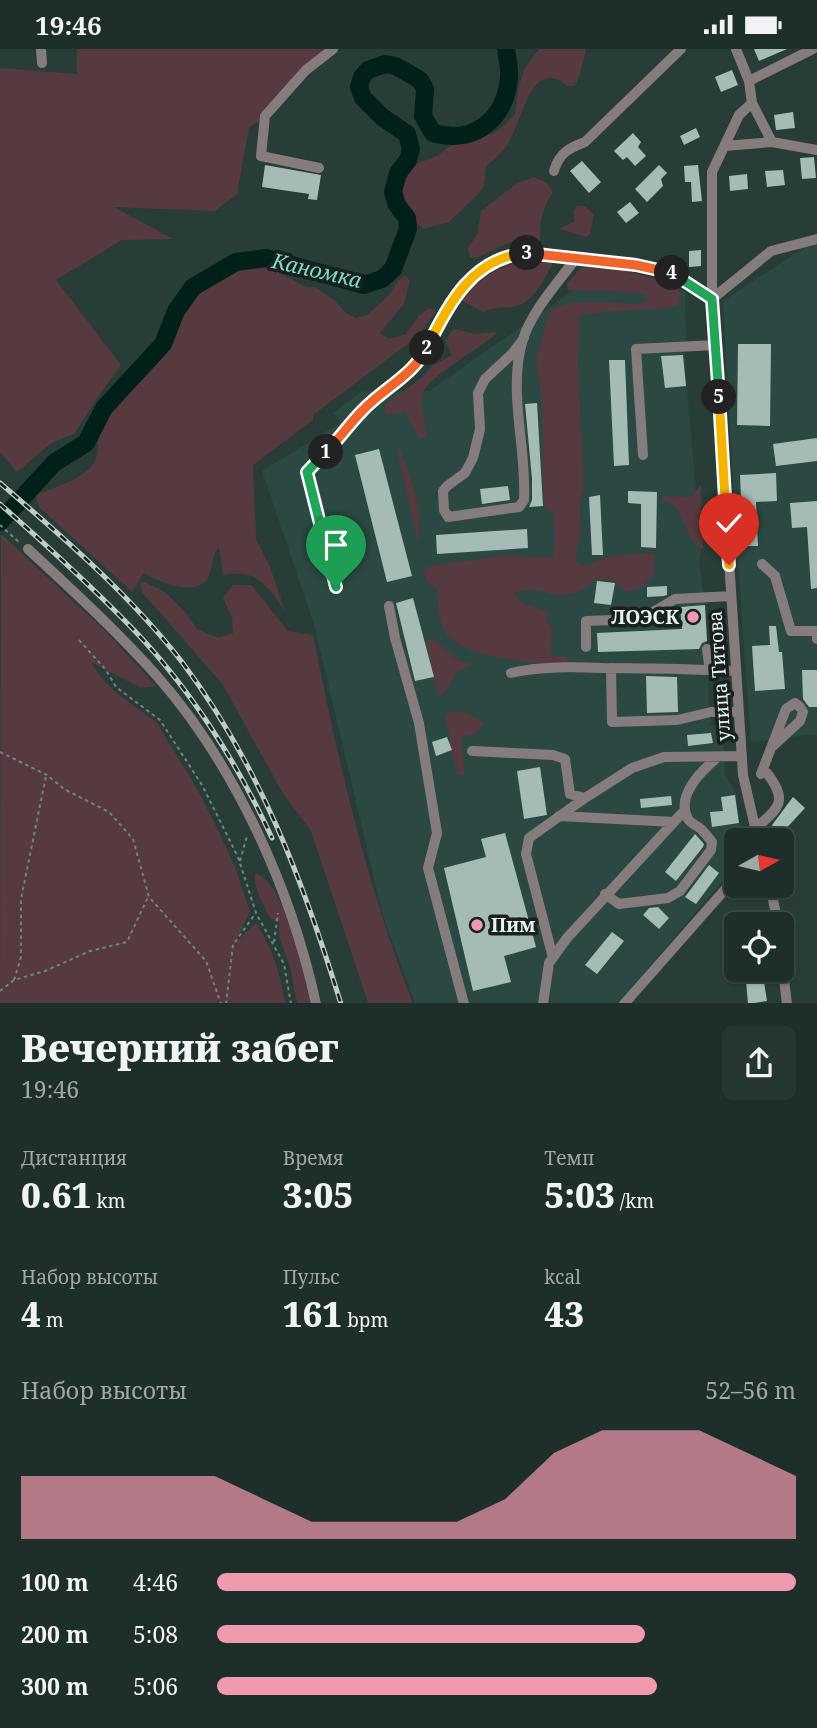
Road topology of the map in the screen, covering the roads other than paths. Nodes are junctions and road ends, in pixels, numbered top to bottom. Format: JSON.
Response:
{"nodes":[{"id":1,"x":41,"y":49,"type":"edge"},
{"id":2,"x":332,"y":49,"type":"edge"},
{"id":3,"x":681,"y":49,"type":"edge"},
{"id":4,"x":736,"y":49,"type":"edge"},
{"id":5,"x":813,"y":49,"type":"edge"},
{"id":6,"x":41,"y":63,"type":"dead end"},
{"id":7,"x":749,"y":81,"type":"junction"},
{"id":8,"x":752,"y":103,"type":"junction"},
{"id":9,"x":772,"y":142,"type":"junction"},
{"id":10,"x":725,"y":146,"type":"junction"},
{"id":11,"x":817,"y":150,"type":"edge"},
{"id":12,"x":319,"y":168,"type":"dead end"},
{"id":13,"x":554,"y":171,"type":"dead end"},
{"id":14,"x":817,"y":239,"type":"edge"},
{"id":15,"x":576,"y":258,"type":"junction"},
{"id":16,"x":712,"y":299,"type":"junction"},
{"id":17,"x":524,"y":338,"type":"junction"},
{"id":18,"x":716,"y":345,"type":"junction"},
{"id":19,"x":643,"y":456,"type":"dead end"},
{"id":20,"x":28,"y":549,"type":"road end"},
{"id":21,"x":762,"y":564,"type":"dead end"},
{"id":22,"x":336,"y":587,"type":"dead end"},
{"id":23,"x":731,"y":596,"type":"junction"},
{"id":24,"x":389,"y":606,"type":"dead end"},
{"id":25,"x":817,"y":639,"type":"edge"},
{"id":26,"x":586,"y":647,"type":"dead end"},
{"id":27,"x":707,"y":649,"type":"dead end"},
{"id":28,"x":709,"y":664,"type":"dead end"},
{"id":29,"x":611,"y":667,"type":"junction"},
{"id":30,"x":736,"y":671,"type":"junction"},
{"id":31,"x":511,"y":673,"type":"dead end"},
{"id":32,"x":739,"y":712,"type":"junction"},
{"id":33,"x":773,"y":746,"type":"dead end"},
{"id":34,"x":472,"y":751,"type":"dead end"},
{"id":35,"x":718,"y":757,"type":"junction"},
{"id":36,"x":741,"y":757,"type":"junction"},
{"id":37,"x":585,"y":798,"type":"junction"},
{"id":38,"x":685,"y":810,"type":"junction"},
{"id":39,"x":559,"y":816,"type":"junction"},
{"id":40,"x":674,"y":822,"type":"junction"},
{"id":41,"x":755,"y":828,"type":"joint"},
{"id":42,"x":724,"y":891,"type":"edge"},
{"id":43,"x":606,"y":894,"type":"junction"},
{"id":44,"x":553,"y":958,"type":"junction"},
{"id":45,"x":784,"y":982,"type":"edge"},
{"id":46,"x":316,"y":1003,"type":"edge"},
{"id":47,"x":464,"y":1003,"type":"edge"},
{"id":48,"x":543,"y":1003,"type":"edge"},
{"id":49,"x":624,"y":1003,"type":"edge"},
{"id":50,"x":787,"y":1003,"type":"edge"}],
"edges":[{"from":1,"to":6,"type":"street"},
{"from":2,"to":12,"type":"street"},
{"from":3,"to":13,"type":"street"},
{"from":4,"to":7,"type":"street"},
{"from":5,"to":7,"type":"street"},
{"from":7,"to":8,"type":"street"},
{"from":8,"to":9,"type":"street"},
{"from":8,"to":10,"type":"street","name":"улица Титова"},
{"from":9,"to":10,"type":"street"},
{"from":9,"to":11,"type":"street"},
{"from":10,"to":16,"type":"street","name":"улица Титова"},
{"from":14,"to":16,"type":"street"},
{"from":15,"to":16,"type":"street"},
{"from":15,"to":17,"type":"street"},
{"from":15,"to":22,"type":"street"},
{"from":16,"to":18,"type":"street","name":"улица Титова"},
{"from":17,"to":17,"type":"street"},
{"from":18,"to":19,"type":"street"},
{"from":18,"to":23,"type":"street","name":"улица Титова"},
{"from":20,"to":46,"type":"street"},
{"from":21,"to":25,"type":"street"},
{"from":23,"to":26,"type":"street"},
{"from":23,"to":30,"type":"street","name":"улица Титова"},
{"from":24,"to":47,"type":"street"},
{"from":27,"to":28,"type":"street"},
{"from":29,"to":30,"type":"street"},
{"from":29,"to":31,"type":"street"},
{"from":29,"to":32,"type":"street"},
{"from":30,"to":32,"type":"street","name":"улица Титова"},
{"from":32,"to":36,"type":"street","name":"улица Титова"},
{"from":33,"to":41,"type":"street"},
{"from":34,"to":37,"type":"street"},
{"from":35,"to":36,"type":"street"},
{"from":35,"to":37,"type":"street"},
{"from":35,"to":38,"type":"street"},
{"from":36,"to":41,"type":"street","name":"улица Титова"},
{"from":37,"to":39,"type":"street"},
{"from":38,"to":40,"type":"street"},
{"from":38,"to":43,"type":"street"},
{"from":39,"to":40,"type":"street"},
{"from":39,"to":44,"type":"street"},
{"from":40,"to":43,"type":"street"},
{"from":42,"to":49,"type":"street"},
{"from":43,"to":44,"type":"street"},
{"from":44,"to":48,"type":"street"},
{"from":45,"to":50,"type":"street"}]}
